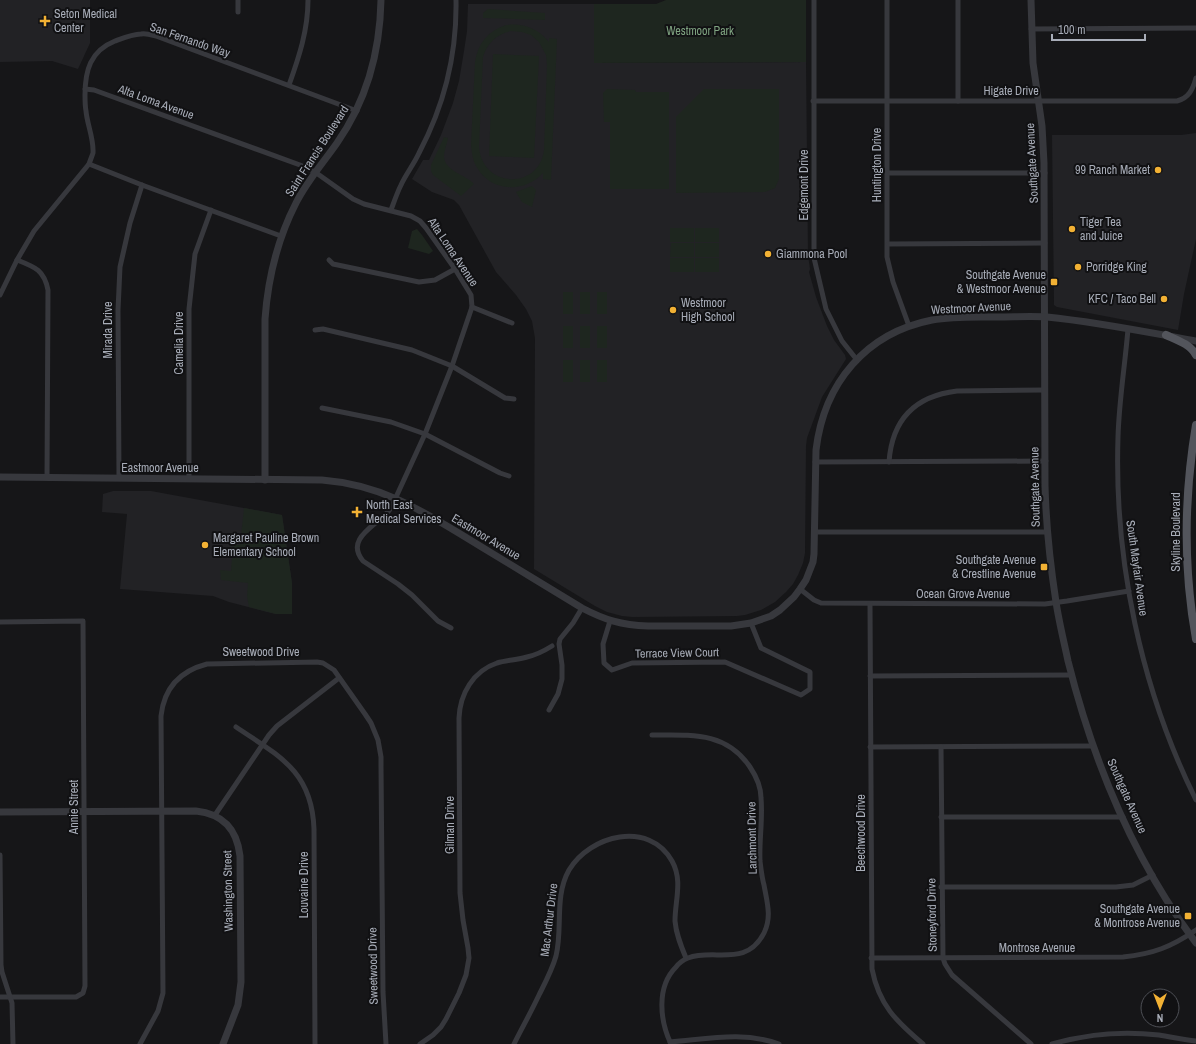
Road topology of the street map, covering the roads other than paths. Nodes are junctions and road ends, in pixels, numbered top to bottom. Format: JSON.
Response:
{"nodes":[{"id":1,"x":238,"y":0,"type":"edge"},
{"id":2,"x":308,"y":0,"type":"edge"},
{"id":3,"x":382,"y":0,"type":"edge"},
{"id":4,"x":456,"y":0,"type":"edge"},
{"id":5,"x":814,"y":0,"type":"edge"},
{"id":6,"x":887,"y":0,"type":"edge"},
{"id":7,"x":958,"y":0,"type":"edge"},
{"id":8,"x":1031,"y":0,"type":"edge"},
{"id":9,"x":238,"y":12,"type":"dead end"},
{"id":10,"x":1196,"y":28,"type":"edge"},
{"id":11,"x":1031,"y":29,"type":"junction"},
{"id":12,"x":1196,"y":78,"type":"edge"},
{"id":13,"x":289,"y":85,"type":"junction"},
{"id":14,"x":85,"y":89,"type":"junction"},
{"id":15,"x":887,"y":101,"type":"junction"},
{"id":16,"x":958,"y":101,"type":"junction"},
{"id":17,"x":1038,"y":101,"type":"junction"},
{"id":18,"x":813,"y":102,"type":"junction"},
{"id":19,"x":357,"y":111,"type":"junction"},
{"id":20,"x":89,"y":164,"type":"junction"},
{"id":21,"x":315,"y":172,"type":"junction"},
{"id":22,"x":888,"y":173,"type":"junction"},
{"id":23,"x":1045,"y":173,"type":"junction"},
{"id":24,"x":142,"y":186,"type":"junction"},
{"id":25,"x":211,"y":210,"type":"junction"},
{"id":26,"x":391,"y":210,"type":"junction"},
{"id":27,"x":281,"y":236,"type":"junction"},
{"id":28,"x":888,"y":244,"type":"junction"},
{"id":29,"x":1045,"y":244,"type":"junction"},
{"id":30,"x":17,"y":260,"type":"junction"},
{"id":31,"x":329,"y":260,"type":"dead end"},
{"id":32,"x":455,"y":270,"type":"junction"},
{"id":33,"x":0,"y":295,"type":"edge"},
{"id":34,"x":472,"y":307,"type":"junction"},
{"id":35,"x":1045,"y":317,"type":"junction"},
{"id":36,"x":512,"y":323,"type":"dead end"},
{"id":37,"x":909,"y":326,"type":"junction"},
{"id":38,"x":1128,"y":329,"type":"junction"},
{"id":39,"x":316,"y":330,"type":"dead end"},
{"id":40,"x":1166,"y":335,"type":"junction"},
{"id":41,"x":1196,"y":341,"type":"edge"},
{"id":42,"x":1196,"y":355,"type":"edge"},
{"id":43,"x":857,"y":360,"type":"junction"},
{"id":44,"x":452,"y":366,"type":"junction"},
{"id":45,"x":1045,"y":390,"type":"junction"},
{"id":46,"x":514,"y":399,"type":"dead end"},
{"id":47,"x":322,"y":408,"type":"dead end"},
{"id":48,"x":1196,"y":425,"type":"edge"},
{"id":49,"x":425,"y":434,"type":"junction"},
{"id":50,"x":1046,"y":461,"type":"junction"},
{"id":51,"x":815,"y":462,"type":"junction"},
{"id":52,"x":888,"y":462,"type":"junction"},
{"id":53,"x":509,"y":476,"type":"dead end"},
{"id":54,"x":0,"y":477,"type":"edge"},
{"id":55,"x":47,"y":478,"type":"junction"},
{"id":56,"x":119,"y":478,"type":"junction"},
{"id":57,"x":189,"y":479,"type":"junction"},
{"id":58,"x":265,"y":480,"type":"junction"},
{"id":59,"x":396,"y":498,"type":"junction"},
{"id":60,"x":815,"y":532,"type":"junction"},
{"id":61,"x":1047,"y":532,"type":"junction"},
{"id":62,"x":800,"y":590,"type":"junction"},
{"id":63,"x":1129,"y":591,"type":"junction"},
{"id":64,"x":1056,"y":603,"type":"junction"},
{"id":65,"x":870,"y":604,"type":"junction"},
{"id":66,"x":582,"y":608,"type":"junction"},
{"id":67,"x":610,"y":621,"type":"junction"},
{"id":68,"x":0,"y":622,"type":"edge"},
{"id":69,"x":751,"y":623,"type":"junction"},
{"id":70,"x":451,"y":628,"type":"dead end"},
{"id":71,"x":1196,"y":639,"type":"edge"},
{"id":72,"x":552,"y":646,"type":"dead end"},
{"id":73,"x":870,"y":676,"type":"junction"},
{"id":74,"x":1072,"y":676,"type":"junction"},
{"id":75,"x":339,"y":678,"type":"junction"},
{"id":76,"x":549,"y":710,"type":"dead end"},
{"id":77,"x":236,"y":727,"type":"dead end"},
{"id":78,"x":652,"y":735,"type":"dead end"},
{"id":79,"x":262,"y":745,"type":"junction"},
{"id":80,"x":870,"y":746,"type":"junction"},
{"id":81,"x":940,"y":746,"type":"junction"},
{"id":82,"x":1093,"y":746,"type":"junction"},
{"id":83,"x":1196,"y":800,"type":"edge"},
{"id":84,"x":84,"y":811,"type":"junction"},
{"id":85,"x":162,"y":811,"type":"junction"},
{"id":86,"x":0,"y":812,"type":"edge"},
{"id":87,"x":215,"y":815,"type":"junction"},
{"id":88,"x":941,"y":817,"type":"junction"},
{"id":89,"x":1123,"y":817,"type":"junction"},
{"id":90,"x":0,"y":855,"type":"edge"},
{"id":91,"x":1153,"y":876,"type":"junction"},
{"id":92,"x":941,"y":887,"type":"junction"},
{"id":93,"x":1196,"y":930,"type":"edge"},
{"id":94,"x":1190,"y":934,"type":"junction"},
{"id":95,"x":1196,"y":943,"type":"edge"},
{"id":96,"x":686,"y":958,"type":"junction"},
{"id":97,"x":871,"y":958,"type":"junction"},
{"id":98,"x":943,"y":958,"type":"junction"},
{"id":99,"x":0,"y":997,"type":"edge"},
{"id":100,"x":10,"y":997,"type":"junction"},
{"id":101,"x":1196,"y":1041,"type":"edge"},
{"id":102,"x":671,"y":1043,"type":"edge"},
{"id":103,"x":13,"y":1044,"type":"edge"},
{"id":104,"x":140,"y":1044,"type":"edge"},
{"id":105,"x":223,"y":1044,"type":"edge"},
{"id":106,"x":315,"y":1044,"type":"edge"},
{"id":107,"x":386,"y":1044,"type":"edge"},
{"id":108,"x":420,"y":1044,"type":"edge"},
{"id":109,"x":514,"y":1044,"type":"edge"},
{"id":110,"x":779,"y":1044,"type":"edge"},
{"id":111,"x":923,"y":1044,"type":"edge"},
{"id":112,"x":1031,"y":1044,"type":"edge"},
{"id":113,"x":1052,"y":1044,"type":"edge"}],
"edges":[{"from":1,"to":9,"type":"street"},
{"from":2,"to":13,"type":"street"},
{"from":3,"to":19,"type":"street","name":"Saint Francis Boulevard"},
{"from":4,"to":26,"type":"street"},
{"from":5,"to":18,"type":"street","name":"Edgemont Drive"},
{"from":6,"to":15,"type":"street","name":"Huntington Drive"},
{"from":7,"to":16,"type":"street"},
{"from":8,"to":11,"type":"street","name":"Southgate Avenue"},
{"from":10,"to":11,"type":"street"},
{"from":11,"to":17,"type":"street","name":"Southgate Avenue"},
{"from":12,"to":17,"type":"street","name":"Higate Drive"},
{"from":13,"to":14,"type":"street","name":"San Fernando Way"},
{"from":13,"to":19,"type":"street","name":"San Fernando Way"},
{"from":14,"to":20,"type":"street","name":"San Fernando Way"},
{"from":14,"to":21,"type":"street","name":"Alta Loma Avenue"},
{"from":15,"to":16,"type":"street","name":"Higate Drive"},
{"from":15,"to":18,"type":"street","name":"Higate Drive"},
{"from":15,"to":22,"type":"street","name":"Huntington Drive"},
{"from":16,"to":17,"type":"street","name":"Higate Drive"},
{"from":17,"to":23,"type":"street","name":"Southgate Avenue"},
{"from":18,"to":43,"type":"street","name":"Edgemont Drive"},
{"from":19,"to":21,"type":"street","name":"Saint Francis Boulevard"},
{"from":20,"to":24,"type":"street"},
{"from":20,"to":30,"type":"street","name":"San Fernando Way"},
{"from":21,"to":26,"type":"street","name":"Alta Loma Avenue"},
{"from":21,"to":27,"type":"street","name":"Saint Francis Boulevard"},
{"from":22,"to":23,"type":"street"},
{"from":22,"to":28,"type":"street","name":"Huntington Drive"},
{"from":23,"to":29,"type":"street","name":"Southgate Avenue"},
{"from":24,"to":25,"type":"street"},
{"from":24,"to":56,"type":"street","name":"Mirada Drive"},
{"from":25,"to":27,"type":"street"},
{"from":25,"to":57,"type":"street","name":"Camelia Drive"},
{"from":26,"to":32,"type":"street","name":"Alta Loma Avenue"},
{"from":27,"to":58,"type":"street","name":"Saint Francis Boulevard"},
{"from":28,"to":29,"type":"street"},
{"from":28,"to":37,"type":"street","name":"Huntington Drive"},
{"from":29,"to":35,"type":"street","name":"Southgate Avenue"},
{"from":30,"to":33,"type":"street","name":"San Fernando Way"},
{"from":30,"to":55,"type":"street"},
{"from":31,"to":32,"type":"street"},
{"from":32,"to":34,"type":"street","name":"Alta Loma Avenue"},
{"from":34,"to":36,"type":"street"},
{"from":34,"to":44,"type":"street"},
{"from":35,"to":37,"type":"street","name":"Westmoor Avenue"},
{"from":35,"to":38,"type":"street","name":"Westmoor Avenue"},
{"from":35,"to":45,"type":"street","name":"Southgate Avenue"},
{"from":37,"to":43,"type":"street","name":"Westmoor Avenue"},
{"from":38,"to":40,"type":"street","name":"Westmoor Avenue"},
{"from":38,"to":63,"type":"street","name":"South Mayfair Avenue"},
{"from":39,"to":44,"type":"street"},
{"from":40,"to":41,"type":"street","name":"Westmoor Avenue"},
{"from":40,"to":42,"type":"main road"},
{"from":43,"to":51,"type":"street","name":"Westmoor Avenue"},
{"from":44,"to":46,"type":"street"},
{"from":44,"to":49,"type":"street"},
{"from":45,"to":50,"type":"street","name":"Southgate Avenue"},
{"from":45,"to":52,"type":"street"},
{"from":47,"to":49,"type":"street"},
{"from":48,"to":71,"type":"main road","name":"Skyline Boulevard"},
{"from":49,"to":53,"type":"street"},
{"from":49,"to":59,"type":"street"},
{"from":50,"to":52,"type":"street"},
{"from":50,"to":61,"type":"street","name":"Southgate Avenue"},
{"from":51,"to":52,"type":"street"},
{"from":51,"to":60,"type":"street","name":"Westmoor Avenue"},
{"from":54,"to":55,"type":"street","name":"Eastmoor Avenue"},
{"from":55,"to":56,"type":"street","name":"Eastmoor Avenue"},
{"from":56,"to":57,"type":"street","name":"Eastmoor Avenue"},
{"from":57,"to":58,"type":"street","name":"Eastmoor Avenue"},
{"from":58,"to":59,"type":"street","name":"Eastmoor Avenue"},
{"from":59,"to":66,"type":"street","name":"Eastmoor Avenue"},
{"from":59,"to":70,"type":"street"},
{"from":60,"to":61,"type":"street"},
{"from":60,"to":62,"type":"street","name":"Westmoor Avenue"},
{"from":61,"to":64,"type":"street","name":"Southgate Avenue"},
{"from":62,"to":65,"type":"street","name":"Ocean Grove Avenue"},
{"from":62,"to":69,"type":"street","name":"Eastmoor Avenue"},
{"from":63,"to":64,"type":"street","name":"Ocean Grove Avenue"},
{"from":63,"to":83,"type":"street","name":"South Mayfair Avenue"},
{"from":64,"to":65,"type":"street","name":"Ocean Grove Avenue"},
{"from":64,"to":74,"type":"street","name":"Southgate Avenue"},
{"from":65,"to":73,"type":"street","name":"Beechwood Drive"},
{"from":66,"to":67,"type":"street","name":"Eastmoor Avenue"},
{"from":66,"to":76,"type":"street"},
{"from":67,"to":69,"type":"street","name":"Eastmoor Avenue"},
{"from":67,"to":69,"type":"street","name":"Terrace View Court"},
{"from":68,"to":84,"type":"street","name":"Annie Street"},
{"from":72,"to":108,"type":"street","name":"Gilman Drive"},
{"from":73,"to":74,"type":"street"},
{"from":73,"to":80,"type":"street","name":"Beechwood Drive"},
{"from":74,"to":82,"type":"street","name":"Southgate Avenue"},
{"from":75,"to":79,"type":"street"},
{"from":75,"to":85,"type":"street","name":"Sweetwood Drive"},
{"from":75,"to":107,"type":"street","name":"Sweetwood Drive"},
{"from":77,"to":79,"type":"street","name":"Louvaine Drive"},
{"from":78,"to":96,"type":"street","name":"Larchmont Drive"},
{"from":79,"to":87,"type":"street"},
{"from":79,"to":106,"type":"street","name":"Louvaine Drive"},
{"from":80,"to":81,"type":"street"},
{"from":80,"to":97,"type":"street","name":"Beechwood Drive"},
{"from":81,"to":82,"type":"street"},
{"from":81,"to":88,"type":"street","name":"Stoneyford Drive"},
{"from":82,"to":89,"type":"street","name":"Southgate Avenue"},
{"from":84,"to":85,"type":"street","name":"Washington Street"},
{"from":84,"to":86,"type":"street","name":"Washington Street"},
{"from":84,"to":100,"type":"street","name":"Annie Street"},
{"from":85,"to":87,"type":"street","name":"Washington Street"},
{"from":85,"to":104,"type":"street","name":"Sweetwood Drive"},
{"from":87,"to":105,"type":"street","name":"Washington Street"},
{"from":88,"to":89,"type":"street"},
{"from":88,"to":92,"type":"street","name":"Stoneyford Drive"},
{"from":89,"to":91,"type":"street","name":"Southgate Avenue"},
{"from":90,"to":100,"type":"street"},
{"from":91,"to":92,"type":"street"},
{"from":91,"to":94,"type":"street","name":"Southgate Avenue"},
{"from":92,"to":98,"type":"street","name":"Stoneyford Drive"},
{"from":93,"to":94,"type":"street","name":"Montrose Avenue"},
{"from":94,"to":95,"type":"street","name":"Southgate Avenue"},
{"from":94,"to":98,"type":"street","name":"Montrose Avenue"},
{"from":96,"to":102,"type":"street"},
{"from":96,"to":109,"type":"street","name":"Mac Arthur Drive"},
{"from":97,"to":98,"type":"street","name":"Montrose Avenue"},
{"from":97,"to":111,"type":"street","name":"Beechwood Drive"},
{"from":98,"to":112,"type":"street","name":"Stoneyford Drive"},
{"from":99,"to":100,"type":"street"},
{"from":100,"to":103,"type":"street"},
{"from":101,"to":113,"type":"street"},
{"from":102,"to":110,"type":"street"}]}
